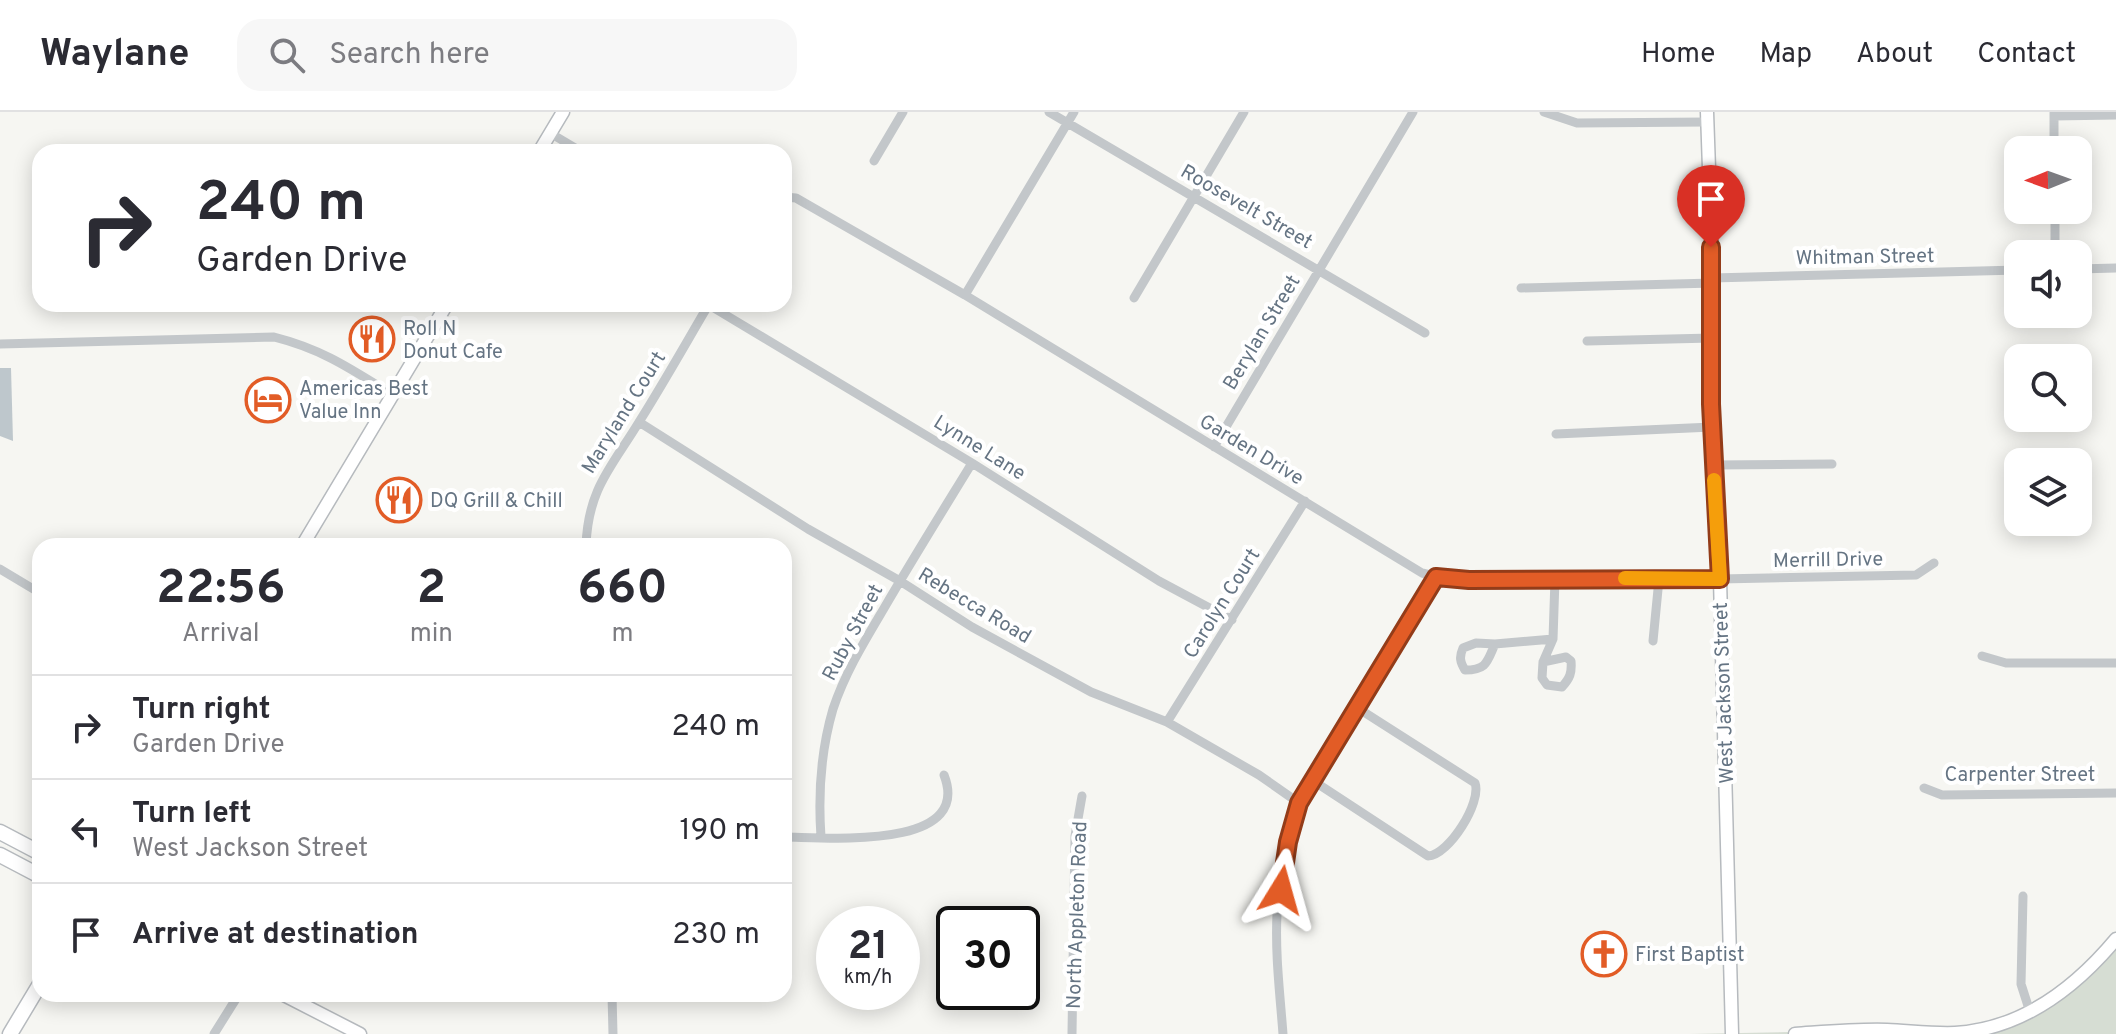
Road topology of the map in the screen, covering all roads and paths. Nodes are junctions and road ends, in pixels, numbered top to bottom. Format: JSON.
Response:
{"nodes":[{"id":1,"x":563,"y":112,"type":"edge"},
{"id":2,"x":903,"y":112,"type":"edge"},
{"id":3,"x":1049,"y":112,"type":"edge"},
{"id":4,"x":1074,"y":112,"type":"edge"},
{"id":5,"x":1244,"y":112,"type":"edge"},
{"id":6,"x":1413,"y":112,"type":"edge"},
{"id":7,"x":1544,"y":112,"type":"edge"},
{"id":8,"x":2054,"y":114,"type":"edge"},
{"id":9,"x":2116,"y":115,"type":"edge"},
{"id":10,"x":1707,"y":117,"type":"edge"},
{"id":11,"x":1067,"y":122,"type":"junction"},
{"id":12,"x":550,"y":133,"type":"junction"},
{"id":13,"x":2054,"y":136,"type":"edge"},
{"id":14,"x":544,"y":144,"type":"edge"},
{"id":15,"x":569,"y":144,"type":"edge"},
{"id":16,"x":874,"y":161,"type":"dead end"},
{"id":17,"x":1193,"y":195,"type":"junction"},
{"id":18,"x":792,"y":198,"type":"edge"},
{"id":19,"x":2116,"y":268,"type":"edge"},
{"id":20,"x":1319,"y":269,"type":"junction"},
{"id":21,"x":2092,"y":269,"type":"edge"},
{"id":22,"x":2004,"y":270,"type":"edge"},
{"id":23,"x":1713,"y":280,"type":"junction"},
{"id":24,"x":1521,"y":288,"type":"dead end"},
{"id":25,"x":965,"y":295,"type":"junction"},
{"id":26,"x":1134,"y":298,"type":"dead end"},
{"id":27,"x":442,"y":312,"type":"edge"},
{"id":28,"x":705,"y":312,"type":"edge"},
{"id":29,"x":721,"y":312,"type":"edge"},
{"id":30,"x":1425,"y":333,"type":"dead end"},
{"id":31,"x":1712,"y":338,"type":"junction"},
{"id":32,"x":1587,"y":341,"type":"dead end"},
{"id":33,"x":0,"y":344,"type":"edge"},
{"id":34,"x":393,"y":395,"type":"junction"},
{"id":35,"x":639,"y":422,"type":"junction"},
{"id":36,"x":1712,"y":427,"type":"junction"},
{"id":37,"x":1556,"y":434,"type":"dead end"},
{"id":38,"x":1214,"y":447,"type":"junction"},
{"id":39,"x":972,"y":463,"type":"junction"},
{"id":40,"x":1832,"y":464,"type":"dead end"},
{"id":41,"x":1713,"y":465,"type":"junction"},
{"id":42,"x":1305,"y":501,"type":"junction"},
{"id":43,"x":307,"y":538,"type":"edge"},
{"id":44,"x":586,"y":538,"type":"edge"},
{"id":45,"x":1934,"y":563,"type":"dead end"},
{"id":46,"x":0,"y":569,"type":"edge"},
{"id":47,"x":1436,"y":577,"type":"junction"},
{"id":48,"x":1555,"y":579,"type":"junction"},
{"id":49,"x":1659,"y":579,"type":"junction"},
{"id":50,"x":1720,"y":579,"type":"junction"},
{"id":51,"x":900,"y":581,"type":"junction"},
{"id":52,"x":32,"y":588,"type":"edge"},
{"id":53,"x":1232,"y":620,"type":"junction"},
{"id":54,"x":1553,"y":639,"type":"junction"},
{"id":55,"x":1653,"y":641,"type":"dead end"},
{"id":56,"x":1495,"y":644,"type":"dead end"},
{"id":57,"x":1982,"y":656,"type":"dead end"},
{"id":58,"x":1543,"y":662,"type":"dead end"},
{"id":59,"x":2116,"y":663,"type":"edge"},
{"id":60,"x":1356,"y":707,"type":"junction"},
{"id":61,"x":1167,"y":722,"type":"junction"},
{"id":62,"x":944,"y":775,"type":"dead end"},
{"id":63,"x":1312,"y":780,"type":"junction"},
{"id":64,"x":1924,"y":788,"type":"dead end"},
{"id":65,"x":2116,"y":793,"type":"edge"},
{"id":66,"x":1082,"y":796,"type":"dead end"},
{"id":67,"x":1299,"y":803,"type":"junction"},
{"id":68,"x":0,"y":832,"type":"edge"},
{"id":69,"x":792,"y":837,"type":"edge"},
{"id":70,"x":821,"y":837,"type":"junction"},
{"id":71,"x":32,"y":849,"type":"edge"},
{"id":72,"x":0,"y":855,"type":"edge"},
{"id":73,"x":32,"y":872,"type":"edge"},
{"id":74,"x":2023,"y":896,"type":"dead end"},
{"id":75,"x":2116,"y":939,"type":"edge"},
{"id":76,"x":32,"y":997,"type":"edge"},
{"id":77,"x":234,"y":1002,"type":"edge"},
{"id":78,"x":298,"y":1002,"type":"edge"},
{"id":79,"x":612,"y":1002,"type":"edge"},
{"id":80,"x":2030,"y":1012,"type":"junction"},
{"id":81,"x":10,"y":1034,"type":"edge"},
{"id":82,"x":214,"y":1034,"type":"edge"},
{"id":83,"x":360,"y":1034,"type":"edge"},
{"id":84,"x":613,"y":1034,"type":"edge"},
{"id":85,"x":1072,"y":1034,"type":"edge"},
{"id":86,"x":1283,"y":1034,"type":"edge"},
{"id":87,"x":1732,"y":1034,"type":"edge"},
{"id":88,"x":1795,"y":1034,"type":"edge"}],
"edges":[{"from":1,"to":12,"type":"street"},
{"from":2,"to":16,"type":"street"},
{"from":3,"to":11,"type":"street","name":"Roosevelt Street"},
{"from":4,"to":11,"type":"street"},
{"from":5,"to":17,"type":"street"},
{"from":6,"to":20,"type":"street","name":"Berylan Street"},
{"from":7,"to":10,"type":"street"},
{"from":8,"to":9,"type":"street"},
{"from":8,"to":13,"type":"street"},
{"from":10,"to":23,"type":"street","name":"West Jackson Street"},
{"from":11,"to":17,"type":"street","name":"Roosevelt Street"},
{"from":11,"to":25,"type":"street"},
{"from":12,"to":14,"type":"street"},
{"from":12,"to":15,"type":"street"},
{"from":17,"to":20,"type":"street","name":"Roosevelt Street"},
{"from":17,"to":26,"type":"street"},
{"from":18,"to":25,"type":"street","name":"Garden Drive"},
{"from":19,"to":21,"type":"street"},
{"from":20,"to":30,"type":"street","name":"Roosevelt Street"},
{"from":20,"to":38,"type":"street","name":"Berylan Street"},
{"from":22,"to":23,"type":"street","name":"Whitman Street"},
{"from":23,"to":24,"type":"street","name":"Whitman Street"},
{"from":23,"to":31,"type":"street","name":"West Jackson Street"},
{"from":25,"to":38,"type":"street","name":"Garden Drive"},
{"from":27,"to":34,"type":"street"},
{"from":28,"to":35,"type":"street","name":"Maryland Court"},
{"from":29,"to":39,"type":"street","name":"Lynne Lane"},
{"from":31,"to":32,"type":"street"},
{"from":31,"to":36,"type":"street","name":"West Jackson Street"},
{"from":33,"to":34,"type":"street"},
{"from":34,"to":43,"type":"street"},
{"from":35,"to":44,"type":"street","name":"Maryland Court"},
{"from":35,"to":51,"type":"street","name":"Rebecca Road"},
{"from":36,"to":37,"type":"street"},
{"from":36,"to":41,"type":"street","name":"West Jackson Street"},
{"from":38,"to":42,"type":"street","name":"Garden Drive"},
{"from":39,"to":51,"type":"street","name":"Ruby Street"},
{"from":39,"to":53,"type":"street","name":"Lynne Lane"},
{"from":40,"to":41,"type":"street"},
{"from":41,"to":50,"type":"street","name":"West Jackson Street"},
{"from":42,"to":47,"type":"street","name":"Garden Drive"},
{"from":42,"to":53,"type":"street","name":"Carolyn Court"},
{"from":45,"to":50,"type":"street","name":"Merrill Drive"},
{"from":46,"to":52,"type":"street"},
{"from":47,"to":48,"type":"street","name":"Garden Drive"},
{"from":47,"to":60,"type":"street"},
{"from":48,"to":49,"type":"street","name":"Garden Drive"},
{"from":48,"to":54,"type":"street"},
{"from":49,"to":50,"type":"street","name":"Garden Drive"},
{"from":49,"to":55,"type":"street"},
{"from":50,"to":87,"type":"street","name":"West Jackson Street"},
{"from":51,"to":61,"type":"street","name":"Rebecca Road"},
{"from":51,"to":70,"type":"street","name":"Ruby Street"},
{"from":53,"to":61,"type":"street","name":"Carolyn Court"},
{"from":54,"to":56,"type":"street"},
{"from":54,"to":58,"type":"street"},
{"from":57,"to":59,"type":"street"},
{"from":60,"to":63,"type":"street"},
{"from":60,"to":63,"type":"street"},
{"from":61,"to":67,"type":"street","name":"Rebecca Road"},
{"from":62,"to":70,"type":"street"},
{"from":63,"to":67,"type":"street"},
{"from":64,"to":65,"type":"street","name":"Carpenter Street"},
{"from":66,"to":85,"type":"street","name":"North Appleton Road"},
{"from":67,"to":86,"type":"street"},
{"from":68,"to":71,"type":"main road"},
{"from":69,"to":70,"type":"street"},
{"from":72,"to":73,"type":"main road"},
{"from":74,"to":80,"type":"street"},
{"from":75,"to":80,"type":"street"},
{"from":76,"to":81,"type":"main road"},
{"from":77,"to":82,"type":"street"},
{"from":78,"to":83,"type":"street"},
{"from":79,"to":84,"type":"street"},
{"from":80,"to":88,"type":"street"}]}
